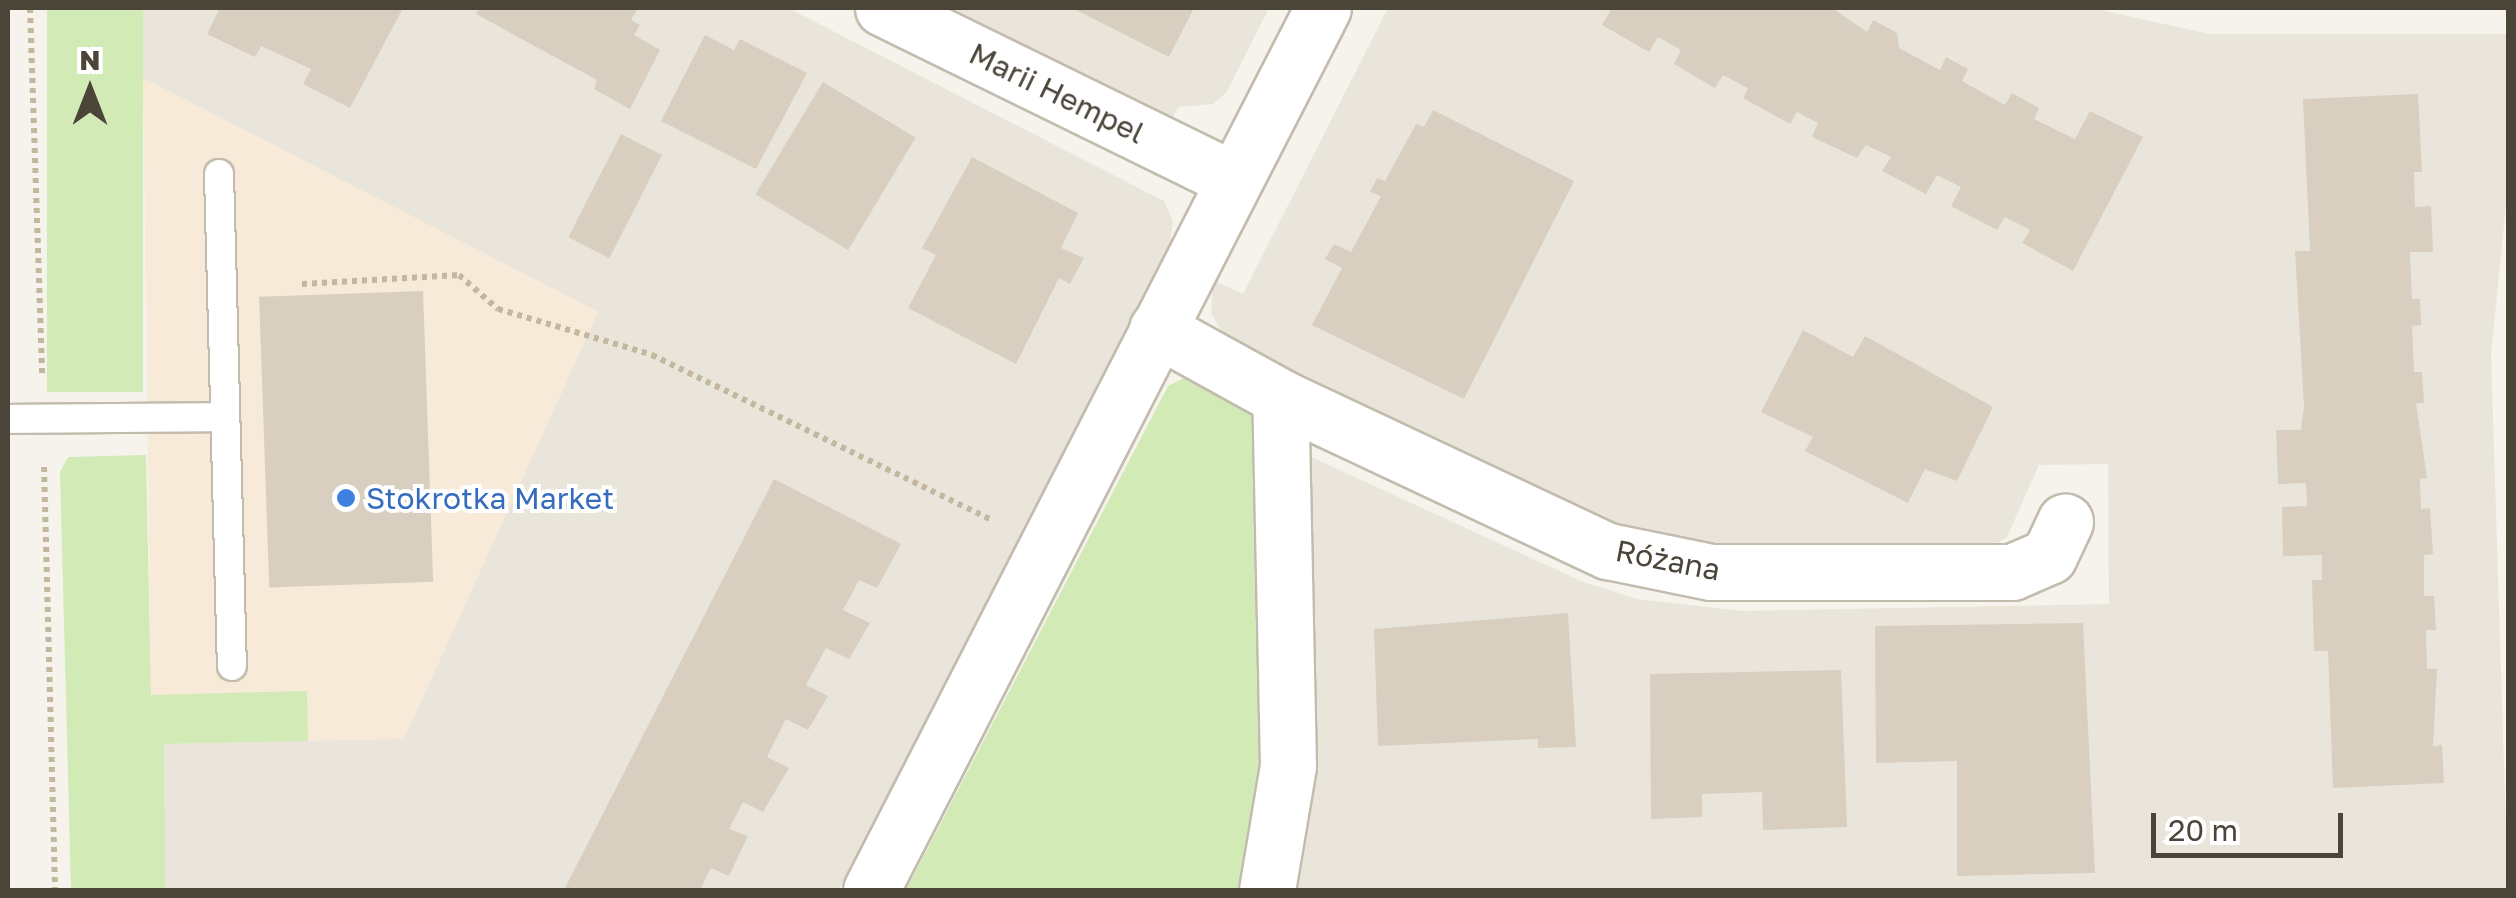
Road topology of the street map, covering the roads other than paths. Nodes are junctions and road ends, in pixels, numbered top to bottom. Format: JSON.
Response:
{"nodes":[{"id":1,"x":883,"y":8,"type":"edge"},
{"id":2,"x":1324,"y":8,"type":"edge"},
{"id":3,"x":220,"y":174,"type":"dead end"},
{"id":4,"x":1232,"y":179,"type":"junction"},
{"id":5,"x":1157,"y":329,"type":"junction"},
{"id":6,"x":1280,"y":397,"type":"junction"},
{"id":7,"x":225,"y":418,"type":"junction"},
{"id":8,"x":8,"y":419,"type":"edge"},
{"id":9,"x":2065,"y":522,"type":"dead end"},
{"id":10,"x":232,"y":666,"type":"dead end"},
{"id":11,"x":870,"y":890,"type":"edge"},
{"id":12,"x":1267,"y":890,"type":"edge"}],
"edges":[{"from":1,"to":4,"type":"street","name":"Marii Hempel"},
{"from":2,"to":4,"type":"street"},
{"from":3,"to":7,"type":"lane"},
{"from":4,"to":5,"type":"street"},
{"from":5,"to":6,"type":"street","name":"Różana"},
{"from":5,"to":11,"type":"street"},
{"from":6,"to":9,"type":"street","name":"Różana"},
{"from":6,"to":12,"type":"street"},
{"from":7,"to":8,"type":"lane"},
{"from":7,"to":10,"type":"lane"}]}
